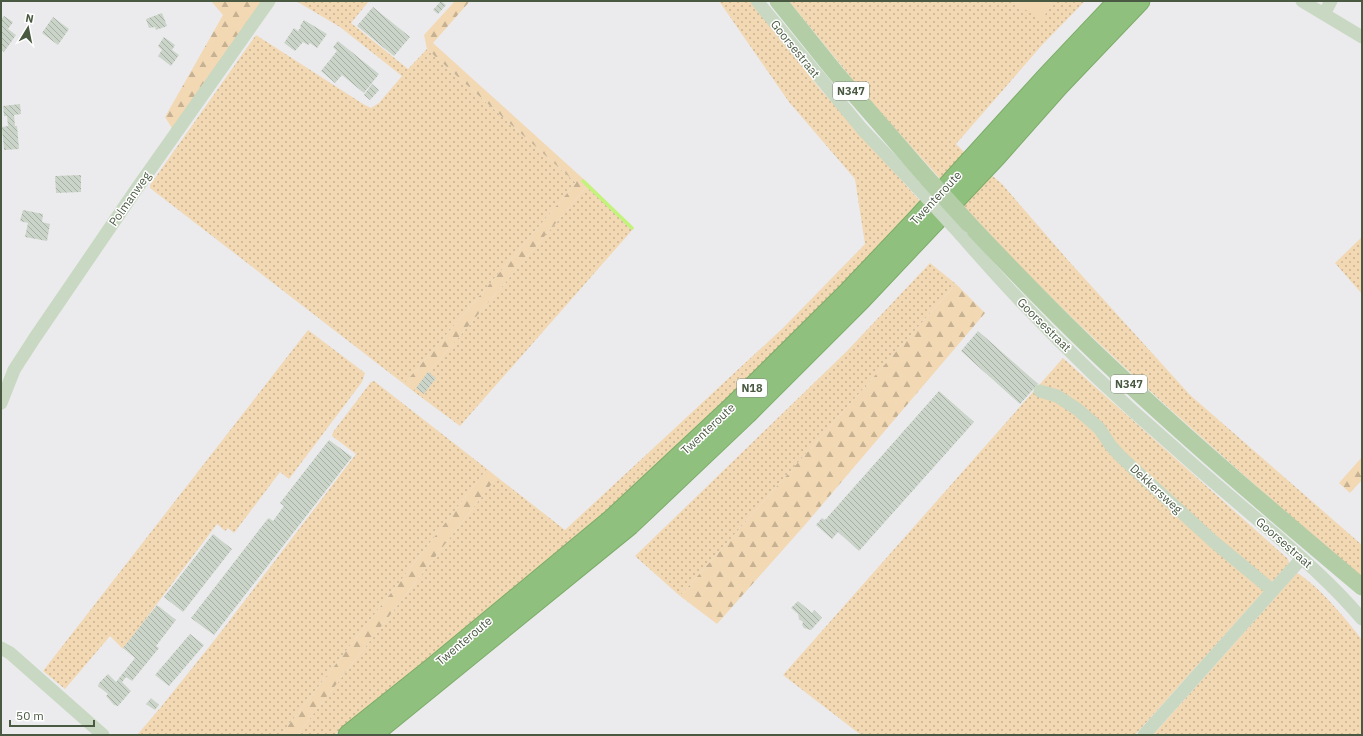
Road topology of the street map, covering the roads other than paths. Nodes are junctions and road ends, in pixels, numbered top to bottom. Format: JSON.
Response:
{"nodes":[{"id":1,"x":269,"y":1,"type":"edge"},
{"id":2,"x":757,"y":1,"type":"edge"},
{"id":3,"x":778,"y":1,"type":"edge"},
{"id":4,"x":1118,"y":1,"type":"edge"},
{"id":5,"x":1140,"y":1,"type":"edge"},
{"id":6,"x":1302,"y":1,"type":"edge"},
{"id":7,"x":1332,"y":1,"type":"edge"},
{"id":8,"x":1324,"y":14,"type":"junction"},
{"id":9,"x":1362,"y":37,"type":"edge"},
{"id":10,"x":922,"y":183,"type":"junction"},
{"id":11,"x":965,"y":230,"type":"junction"},
{"id":12,"x":1040,"y":391,"type":"dead end"},
{"id":13,"x":1,"y":403,"type":"edge"},
{"id":14,"x":1302,"y":558,"type":"junction"},
{"id":15,"x":1362,"y":587,"type":"edge"},
{"id":16,"x":1272,"y":590,"type":"junction"},
{"id":17,"x":1362,"y":619,"type":"edge"},
{"id":18,"x":1,"y":648,"type":"edge"},
{"id":19,"x":103,"y":735,"type":"edge"},
{"id":20,"x":348,"y":735,"type":"edge"},
{"id":21,"x":372,"y":735,"type":"edge"},
{"id":22,"x":1144,"y":735,"type":"edge"}],
"edges":[{"from":1,"to":13,"type":"street","name":"Polmanweg"},
{"from":2,"to":10,"type":"street","name":"Goorsestraat"},
{"from":3,"to":10,"type":"main road","name":"Goorsestraat","number":"N347"},
{"from":4,"to":20,"type":"highway","name":"Twenteroute","number":"N18"},
{"from":5,"to":21,"type":"highway","name":"Twenteroute","number":"N18"},
{"from":6,"to":8,"type":"street"},
{"from":7,"to":8,"type":"street"},
{"from":8,"to":9,"type":"street"},
{"from":10,"to":11,"type":"main road","name":"Goorsestraat","number":"N347","bridge":true},
{"from":11,"to":14,"type":"street","name":"Goorsestraat"},
{"from":11,"to":15,"type":"main road","name":"Goorsestraat","number":"N347"},
{"from":12,"to":16,"type":"street","name":"Dekkersweg"},
{"from":14,"to":16,"type":"street"},
{"from":14,"to":17,"type":"street","name":"Goorsestraat"},
{"from":16,"to":22,"type":"street"},
{"from":18,"to":19,"type":"street"}]}
